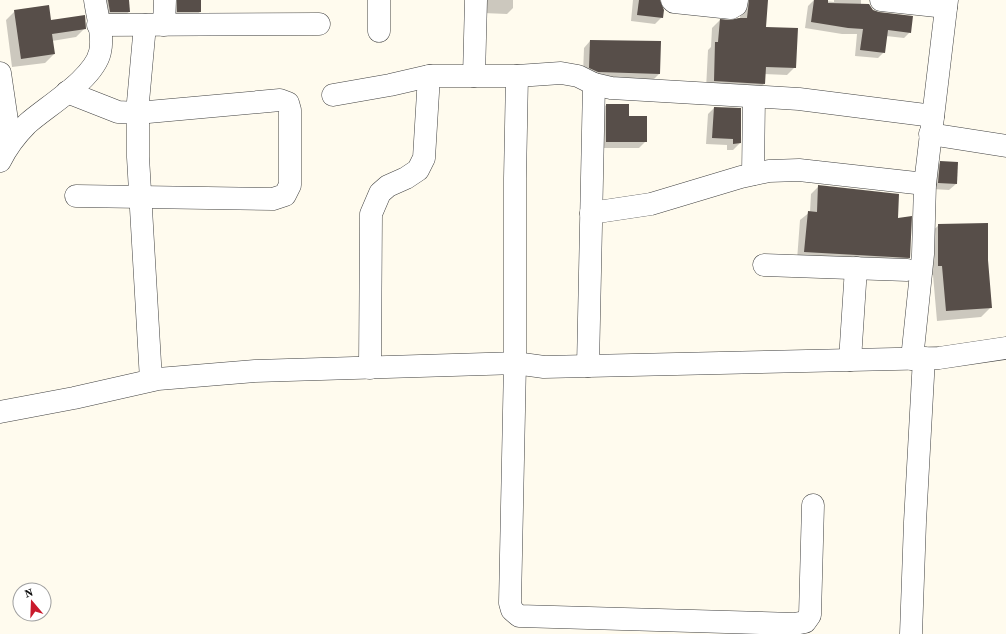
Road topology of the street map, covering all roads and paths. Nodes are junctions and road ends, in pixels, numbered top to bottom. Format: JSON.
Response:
{"nodes":[{"id":1,"x":95,"y":0,"type":"edge"},
{"id":2,"x":165,"y":0,"type":"edge"},
{"id":3,"x":379,"y":0,"type":"edge"},
{"id":4,"x":476,"y":0,"type":"edge"},
{"id":5,"x":672,"y":0,"type":"edge"},
{"id":6,"x":737,"y":0,"type":"edge"},
{"id":7,"x":881,"y":0,"type":"edge"},
{"id":8,"x":946,"y":4,"type":"edge"},
{"id":9,"x":319,"y":24,"type":"dead end"},
{"id":10,"x":98,"y":25,"type":"junction"},
{"id":11,"x":155,"y":25,"type":"junction"},
{"id":12,"x":379,"y":32,"type":"dead end"},
{"id":13,"x":0,"y":73,"type":"edge"},
{"id":14,"x":429,"y":76,"type":"junction"},
{"id":15,"x":474,"y":76,"type":"junction"},
{"id":16,"x":517,"y":76,"type":"junction"},
{"id":17,"x":594,"y":84,"type":"junction"},
{"id":18,"x":67,"y":92,"type":"junction"},
{"id":19,"x":333,"y":95,"type":"dead end"},
{"id":20,"x":754,"y":97,"type":"junction"},
{"id":21,"x":138,"y":114,"type":"junction"},
{"id":22,"x":932,"y":125,"type":"junction"},
{"id":23,"x":10,"y":141,"type":"junction"},
{"id":24,"x":1006,"y":146,"type":"edge"},
{"id":25,"x":0,"y":161,"type":"edge"},
{"id":26,"x":753,"y":174,"type":"junction"},
{"id":27,"x":925,"y":184,"type":"junction"},
{"id":28,"x":76,"y":196,"type":"dead end"},
{"id":29,"x":140,"y":198,"type":"junction"},
{"id":30,"x":591,"y":213,"type":"junction"},
{"id":31,"x":764,"y":264,"type":"dead end"},
{"id":32,"x":856,"y":268,"type":"junction"},
{"id":33,"x":907,"y":270,"type":"dead end"},
{"id":34,"x":1006,"y":348,"type":"edge"},
{"id":35,"x":918,"y":359,"type":"junction"},
{"id":36,"x":850,"y":360,"type":"junction"},
{"id":37,"x":515,"y":363,"type":"junction"},
{"id":38,"x":588,"y":366,"type":"junction"},
{"id":39,"x":370,"y":368,"type":"junction"},
{"id":40,"x":151,"y":380,"type":"junction"},
{"id":41,"x":0,"y":412,"type":"edge"},
{"id":42,"x":813,"y":505,"type":"dead end"},
{"id":43,"x":527,"y":625,"type":"edge"},
{"id":44,"x":633,"y":627,"type":"edge"},
{"id":45,"x":911,"y":634,"type":"edge"}],
"edges":[{"from":1,"to":10,"type":"street"},
{"from":2,"to":11,"type":"street"},
{"from":3,"to":12,"type":"street"},
{"from":4,"to":15,"type":"street"},
{"from":5,"to":6,"type":"street"},
{"from":7,"to":8,"type":"street"},
{"from":8,"to":22,"type":"street"},
{"from":9,"to":11,"type":"street"},
{"from":10,"to":11,"type":"street"},
{"from":10,"to":18,"type":"street"},
{"from":11,"to":21,"type":"street"},
{"from":13,"to":23,"type":"street"},
{"from":14,"to":15,"type":"street"},
{"from":14,"to":19,"type":"street"},
{"from":14,"to":39,"type":"street"},
{"from":15,"to":16,"type":"street"},
{"from":16,"to":17,"type":"street"},
{"from":16,"to":37,"type":"street"},
{"from":17,"to":20,"type":"street"},
{"from":17,"to":30,"type":"street"},
{"from":18,"to":21,"type":"street"},
{"from":18,"to":23,"type":"street"},
{"from":20,"to":22,"type":"street"},
{"from":20,"to":26,"type":"street"},
{"from":21,"to":29,"type":"street"},
{"from":21,"to":29,"type":"street"},
{"from":22,"to":24,"type":"street"},
{"from":22,"to":27,"type":"street"},
{"from":23,"to":25,"type":"street"},
{"from":26,"to":27,"type":"street"},
{"from":26,"to":30,"type":"street"},
{"from":27,"to":35,"type":"street"},
{"from":28,"to":29,"type":"street"},
{"from":29,"to":40,"type":"street"},
{"from":30,"to":38,"type":"street"},
{"from":31,"to":32,"type":"street"},
{"from":32,"to":33,"type":"street"},
{"from":32,"to":36,"type":"street"},
{"from":34,"to":35,"type":"street"},
{"from":35,"to":36,"type":"street"},
{"from":35,"to":45,"type":"street"},
{"from":36,"to":38,"type":"street"},
{"from":37,"to":38,"type":"street"},
{"from":37,"to":39,"type":"street"},
{"from":37,"to":43,"type":"street"},
{"from":39,"to":40,"type":"street"},
{"from":40,"to":41,"type":"street"},
{"from":42,"to":44,"type":"street"},
{"from":43,"to":44,"type":"street"}]}
